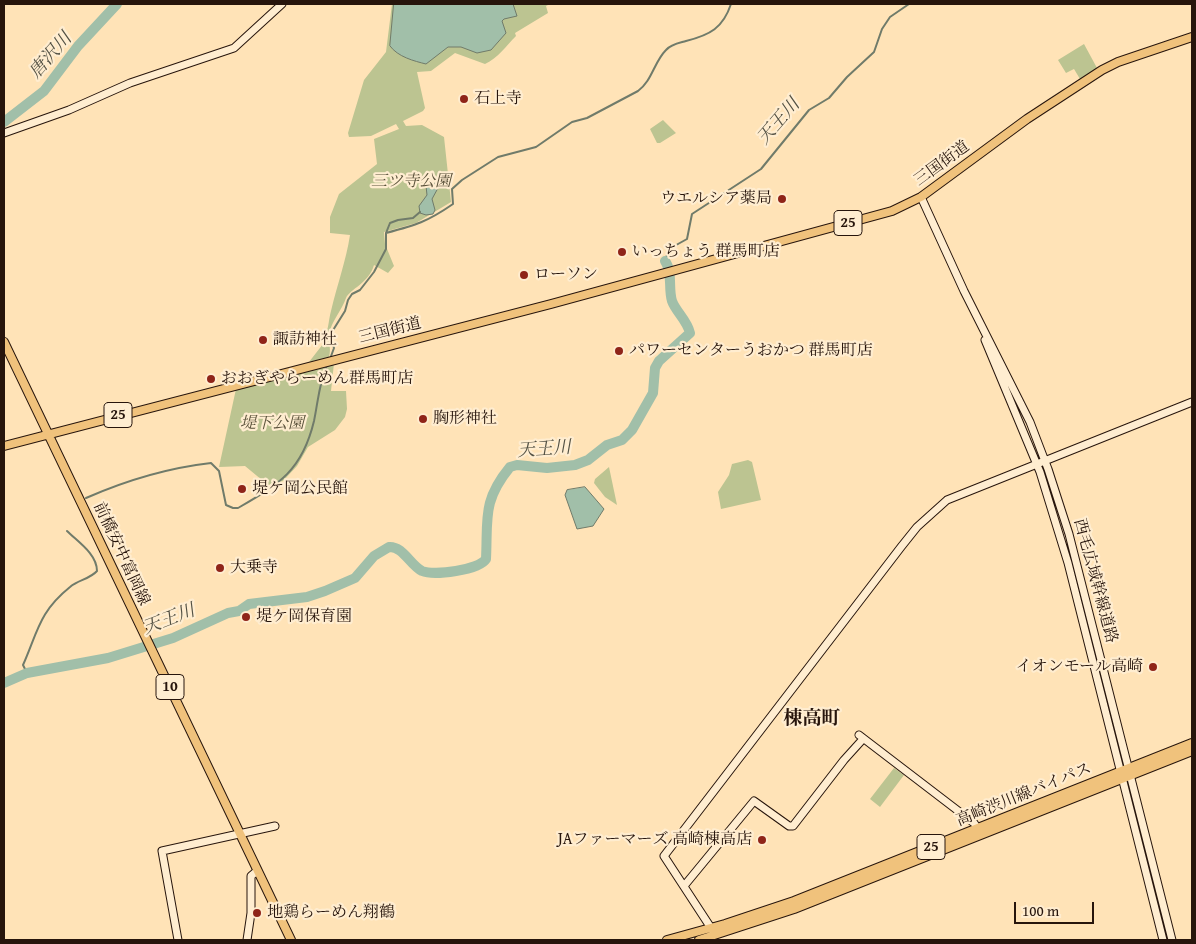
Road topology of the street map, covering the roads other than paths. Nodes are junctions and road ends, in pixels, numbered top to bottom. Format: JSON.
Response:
{"nodes":[{"id":1,"x":282,"y":4,"type":"edge"},
{"id":2,"x":1192,"y":37,"type":"edge"},
{"id":3,"x":4,"y":133,"type":"edge"},
{"id":4,"x":921,"y":198,"type":"junction"},
{"id":5,"x":969,"y":300,"type":"junction"},
{"id":6,"x":4,"y":342,"type":"edge"},
{"id":7,"x":1192,"y":402,"type":"edge"},
{"id":8,"x":49,"y":434,"type":"junction"},
{"id":9,"x":4,"y":446,"type":"edge"},
{"id":10,"x":1046,"y":461,"type":"junction"},
{"id":11,"x":1037,"y":464,"type":"junction"},
{"id":12,"x":1192,"y":743,"type":"edge"},
{"id":13,"x":1192,"y":750,"type":"edge"},
{"id":14,"x":1126,"y":774,"type":"junction"},
{"id":15,"x":274,"y":826,"type":"dead end"},
{"id":16,"x":978,"y":829,"type":"junction"},
{"id":17,"x":240,"y":833,"type":"junction"},
{"id":18,"x":257,"y":871,"type":"junction"},
{"id":19,"x":684,"y":886,"type":"junction"},
{"id":20,"x":711,"y":928,"type":"junction"},
{"id":21,"x":716,"y":936,"type":"junction"},
{"id":22,"x":178,"y":940,"type":"edge"},
{"id":23,"x":246,"y":940,"type":"edge"},
{"id":24,"x":291,"y":940,"type":"edge"},
{"id":25,"x":667,"y":940,"type":"edge"},
{"id":26,"x":699,"y":940,"type":"edge"},
{"id":27,"x":1163,"y":940,"type":"edge"},
{"id":28,"x":1172,"y":940,"type":"edge"}],
"edges":[{"from":1,"to":3,"type":"street"},
{"from":2,"to":4,"type":"main road","name":"三国街道","number":"25"},
{"from":4,"to":5,"type":"street","name":"西毛広域幹線道路"},
{"from":4,"to":8,"type":"main road","name":"三国街道","number":"25"},
{"from":5,"to":10,"type":"street","name":"西毛広域幹線道路"},
{"from":5,"to":11,"type":"street","name":"西毛広域幹線道路"},
{"from":6,"to":8,"type":"main road","name":"前橋安中富岡線","number":"10"},
{"from":7,"to":10,"type":"street"},
{"from":8,"to":9,"type":"main road","name":"三国街道","number":"25"},
{"from":8,"to":17,"type":"main road","name":"前橋安中富岡線","number":"10"},
{"from":10,"to":11,"type":"street"},
{"from":10,"to":14,"type":"street","name":"西毛広域幹線道路"},
{"from":11,"to":14,"type":"street","name":"西毛広域幹線道路"},
{"from":11,"to":19,"type":"street"},
{"from":12,"to":14,"type":"main road","name":"高崎渋川線バイパス","number":"25"},
{"from":13,"to":14,"type":"main road","name":"高崎渋川線バイパス","number":"25"},
{"from":14,"to":16,"type":"main road","name":"高崎渋川線バイパス","number":"25"},
{"from":14,"to":21,"type":"main road","name":"高崎渋川線バイパス","number":"25"},
{"from":14,"to":27,"type":"street","name":"西毛広域幹線道路"},
{"from":14,"to":28,"type":"street","name":"西毛広域幹線道路"},
{"from":15,"to":17,"type":"street"},
{"from":16,"to":19,"type":"street"},
{"from":16,"to":20,"type":"main road","name":"高崎渋川線バイパス","number":"25"},
{"from":17,"to":18,"type":"main road","name":"前橋安中富岡線","number":"10"},
{"from":17,"to":22,"type":"street"},
{"from":18,"to":23,"type":"street"},
{"from":18,"to":24,"type":"main road","name":"前橋安中富岡線","number":"10"},
{"from":19,"to":20,"type":"street"},
{"from":20,"to":21,"type":"street"},
{"from":20,"to":25,"type":"main road","name":"高崎渋川線バイパス","number":"25"},
{"from":21,"to":26,"type":"main road","name":"高崎渋川線バイパス","number":"25"}]}
